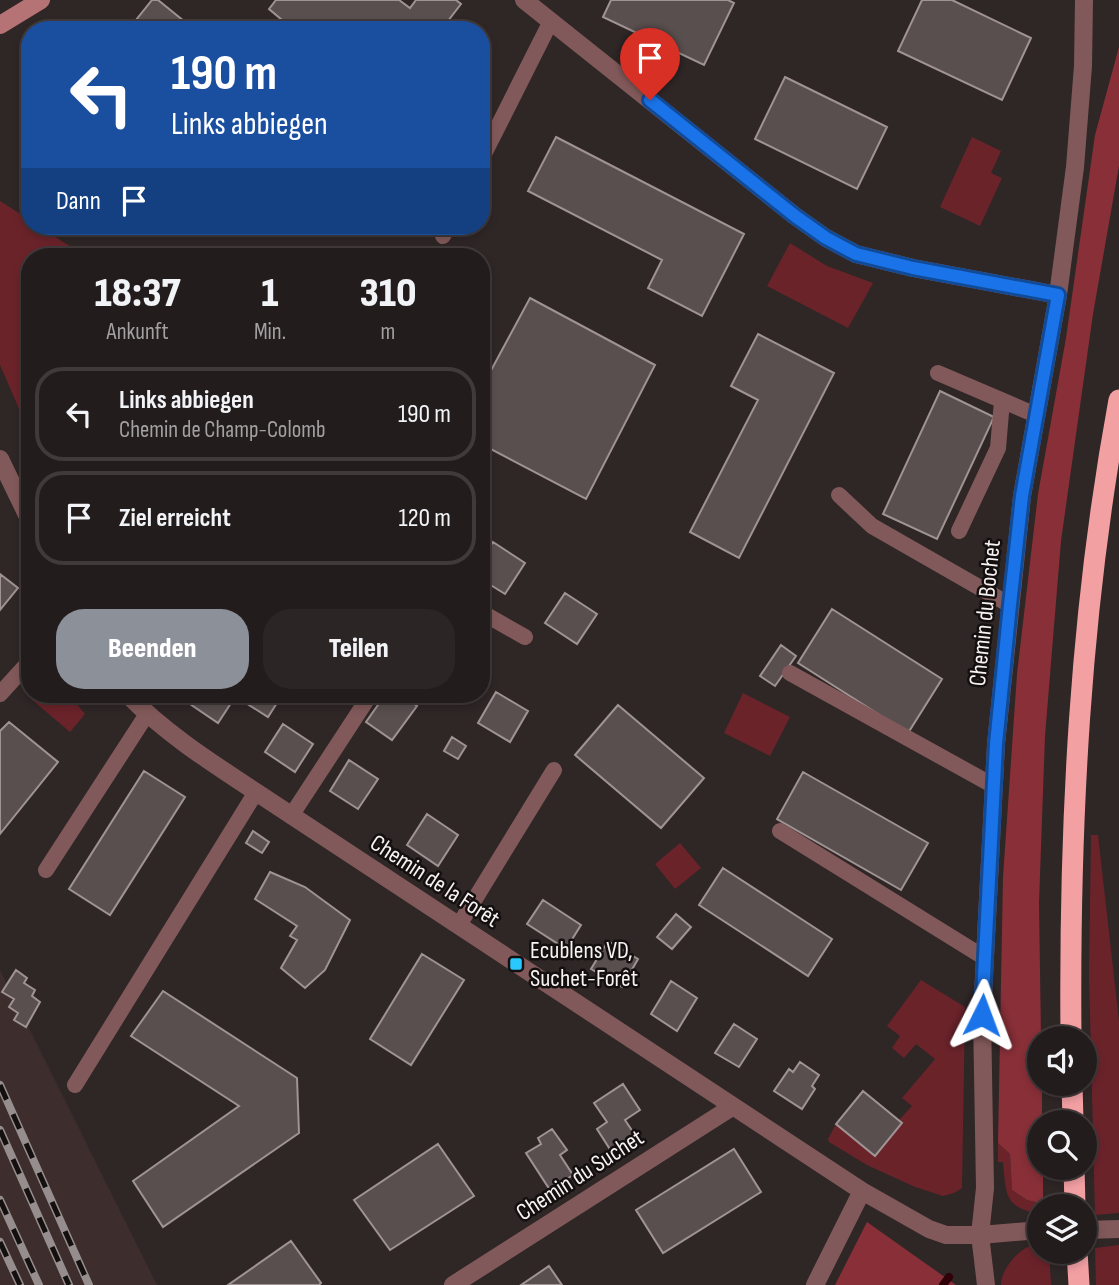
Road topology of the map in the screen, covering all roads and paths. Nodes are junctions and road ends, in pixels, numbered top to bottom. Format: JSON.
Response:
{"nodes":[{"id":1,"x":41,"y":0,"type":"edge"},
{"id":2,"x":524,"y":0,"type":"edge"},
{"id":3,"x":1084,"y":0,"type":"edge"},
{"id":4,"x":551,"y":21,"type":"junction"},
{"id":5,"x":0,"y":25,"type":"edge"},
{"id":6,"x":490,"y":142,"type":"edge"},
{"id":7,"x":1058,"y":295,"type":"junction"},
{"id":8,"x":938,"y":373,"type":"dead end"},
{"id":9,"x":1119,"y":400,"type":"edge"},
{"id":10,"x":1002,"y":401,"type":"junction"},
{"id":11,"x":1036,"y":415,"type":"junction"},
{"id":12,"x":0,"y":459,"type":"edge"},
{"id":13,"x":839,"y":495,"type":"dead end"},
{"id":14,"x":21,"y":502,"type":"edge"},
{"id":15,"x":959,"y":531,"type":"dead end"},
{"id":16,"x":1010,"y":605,"type":"junction"},
{"id":17,"x":490,"y":617,"type":"edge"},
{"id":18,"x":525,"y":638,"type":"dead end"},
{"id":19,"x":21,"y":671,"type":"edge"},
{"id":20,"x":790,"y":673,"type":"dead end"},
{"id":21,"x":0,"y":694,"type":"edge"},
{"id":22,"x":136,"y":703,"type":"edge"},
{"id":23,"x":365,"y":703,"type":"edge"},
{"id":24,"x":147,"y":714,"type":"junction"},
{"id":25,"x":554,"y":770,"type":"dead end"},
{"id":26,"x":994,"y":786,"type":"junction"},
{"id":27,"x":256,"y":792,"type":"junction"},
{"id":28,"x":291,"y":816,"type":"junction"},
{"id":29,"x":780,"y":831,"type":"dead end"},
{"id":30,"x":46,"y":870,"type":"dead end"},
{"id":31,"x":459,"y":925,"type":"junction"},
{"id":32,"x":985,"y":958,"type":"junction"},
{"id":33,"x":1071,"y":1026,"type":"edge"},
{"id":34,"x":75,"y":1085,"type":"dead end"},
{"id":35,"x":732,"y":1107,"type":"junction"},
{"id":36,"x":862,"y":1191,"type":"junction"},
{"id":37,"x":1119,"y":1229,"type":"edge"},
{"id":38,"x":1097,"y":1230,"type":"edge"},
{"id":39,"x":1027,"y":1231,"type":"edge"},
{"id":40,"x":980,"y":1235,"type":"junction"},
{"id":41,"x":1078,"y":1264,"type":"edge"},
{"id":42,"x":453,"y":1285,"type":"edge"},
{"id":43,"x":815,"y":1285,"type":"edge"},
{"id":44,"x":986,"y":1285,"type":"edge"},
{"id":45,"x":1079,"y":1285,"type":"edge"}],
"edges":[{"from":1,"to":5,"type":"main road"},
{"from":2,"to":4,"type":"street"},
{"from":3,"to":7,"type":"street","name":"Chemin du Bochet"},
{"from":4,"to":6,"type":"lane"},
{"from":4,"to":7,"type":"street"},
{"from":7,"to":11,"type":"street","name":"Chemin du Bochet"},
{"from":8,"to":10,"type":"lane"},
{"from":9,"to":33,"type":"highway"},
{"from":10,"to":11,"type":"lane"},
{"from":10,"to":15,"type":"lane"},
{"from":11,"to":16,"type":"street","name":"Chemin du Bochet"},
{"from":12,"to":14,"type":"street"},
{"from":13,"to":16,"type":"lane"},
{"from":16,"to":26,"type":"street","name":"Chemin du Bochet"},
{"from":17,"to":18,"type":"lane"},
{"from":19,"to":21,"type":"lane"},
{"from":20,"to":26,"type":"lane"},
{"from":22,"to":24,"type":"street","name":"Chemin de la Forêt"},
{"from":23,"to":28,"type":"lane"},
{"from":24,"to":27,"type":"street","name":"Chemin de la Forêt"},
{"from":24,"to":30,"type":"lane"},
{"from":25,"to":31,"type":"lane"},
{"from":26,"to":32,"type":"street","name":"Chemin du Bochet"},
{"from":27,"to":28,"type":"street","name":"Chemin de la Forêt"},
{"from":27,"to":34,"type":"lane"},
{"from":28,"to":31,"type":"street","name":"Chemin de la Forêt"},
{"from":29,"to":32,"type":"lane"},
{"from":31,"to":35,"type":"street","name":"Chemin de la Forêt"},
{"from":32,"to":40,"type":"street","name":"Chemin du Bochet"},
{"from":35,"to":36,"type":"street","name":"Chemin de la Forêt"},
{"from":35,"to":42,"type":"street","name":"Chemin du Suchet"},
{"from":36,"to":40,"type":"street","name":"Chemin de la Forêt"},
{"from":36,"to":43,"type":"street"},
{"from":37,"to":38,"type":"street"},
{"from":39,"to":40,"type":"street","name":"Chemin de la Forêt"},
{"from":40,"to":44,"type":"street","name":"Chemin du Bochet"},
{"from":41,"to":45,"type":"highway"}]}
